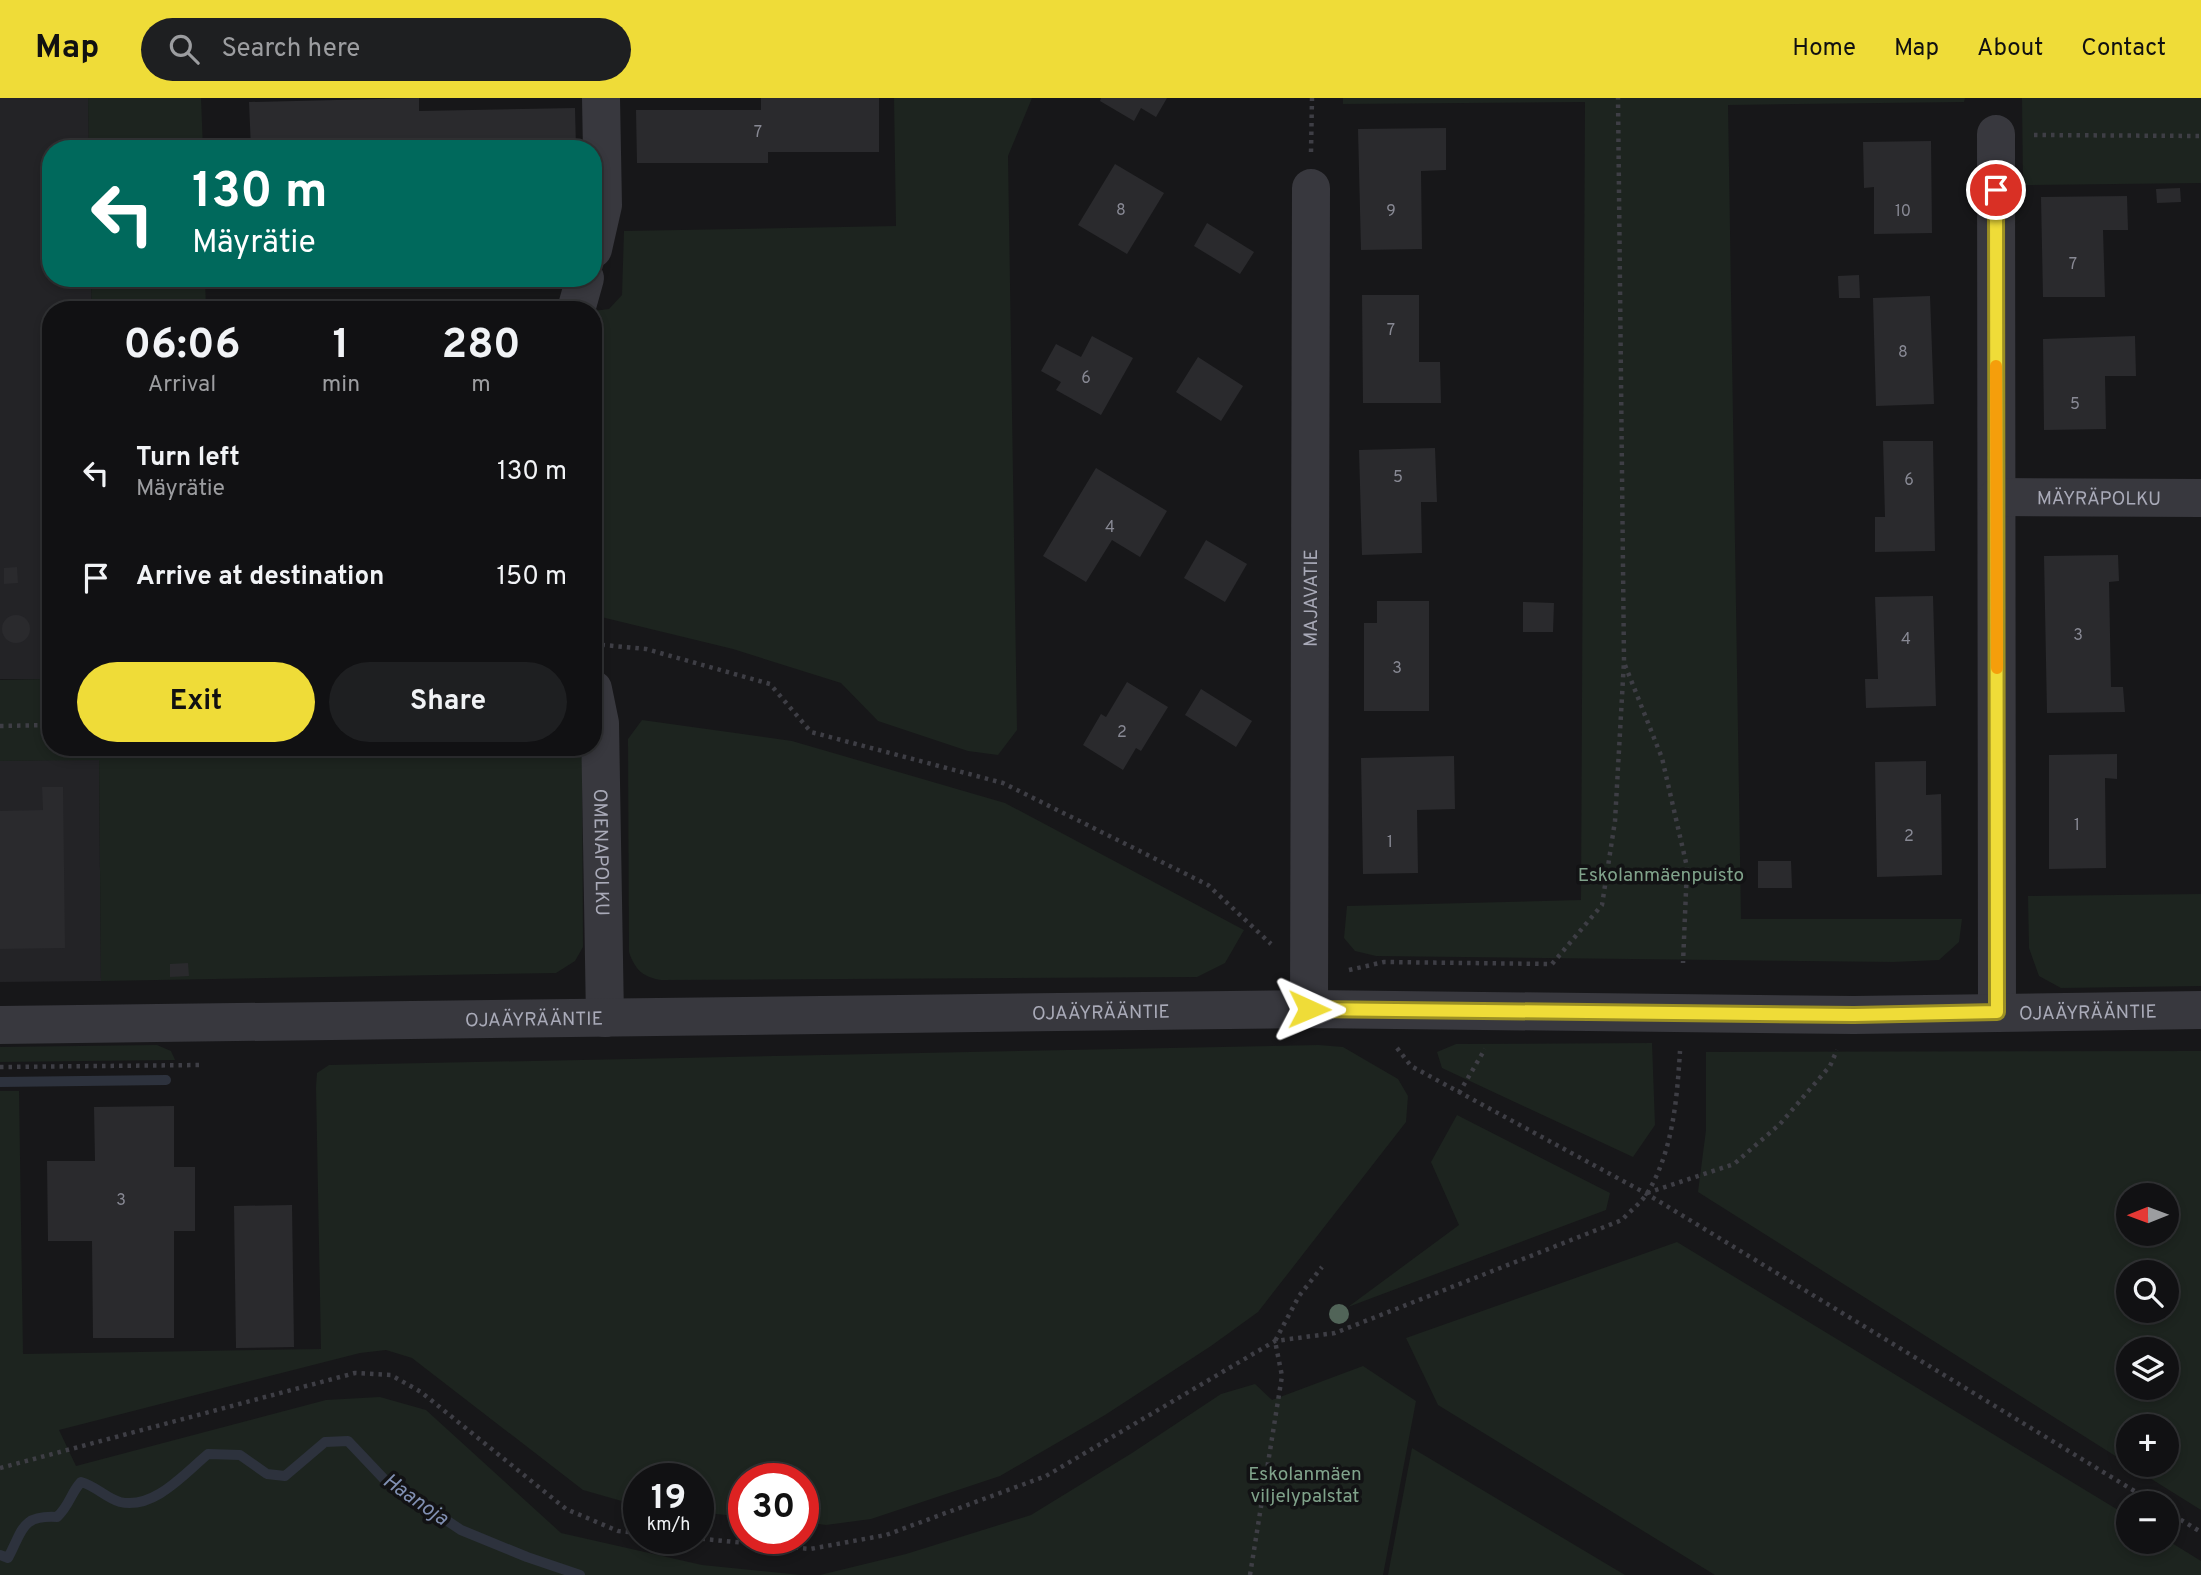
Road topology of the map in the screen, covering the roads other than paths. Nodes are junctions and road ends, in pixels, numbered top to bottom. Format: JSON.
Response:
{"nodes":[{"id":1,"x":601,"y":98,"type":"edge"},
{"id":2,"x":1996,"y":134,"type":"road end"},
{"id":3,"x":602,"y":140,"type":"edge"},
{"id":4,"x":602,"y":152,"type":"edge"},
{"id":5,"x":1311,"y":188,"type":"road end"},
{"id":6,"x":602,"y":209,"type":"edge"},
{"id":7,"x":1997,"y":497,"type":"junction"},
{"id":8,"x":2201,"y":498,"type":"edge"},
{"id":9,"x":601,"y":756,"type":"edge"},
{"id":10,"x":1309,"y":994,"type":"junction"},
{"id":11,"x":2201,"y":1010,"type":"edge"},
{"id":12,"x":1997,"y":1012,"type":"junction"},
{"id":13,"x":605,"y":1018,"type":"junction"},
{"id":14,"x":0,"y":1025,"type":"edge"}],
"edges":[{"from":1,"to":3,"type":"street"},
{"from":2,"to":7,"type":"street"},
{"from":4,"to":6,"type":"street"},
{"from":5,"to":10,"type":"street","name":"MAJAVATIE"},
{"from":7,"to":8,"type":"street","name":"MÄYRÄPOLKU"},
{"from":7,"to":12,"type":"street"},
{"from":9,"to":13,"type":"street","name":"OMENAPOLKU"},
{"from":10,"to":12,"type":"street","name":"OJAÄYRÄÄNTIE"},
{"from":10,"to":13,"type":"street","name":"OJAÄYRÄÄNTIE"},
{"from":11,"to":12,"type":"street","name":"OJAÄYRÄÄNTIE"},
{"from":13,"to":14,"type":"street","name":"OJAÄYRÄÄNTIE"}]}
